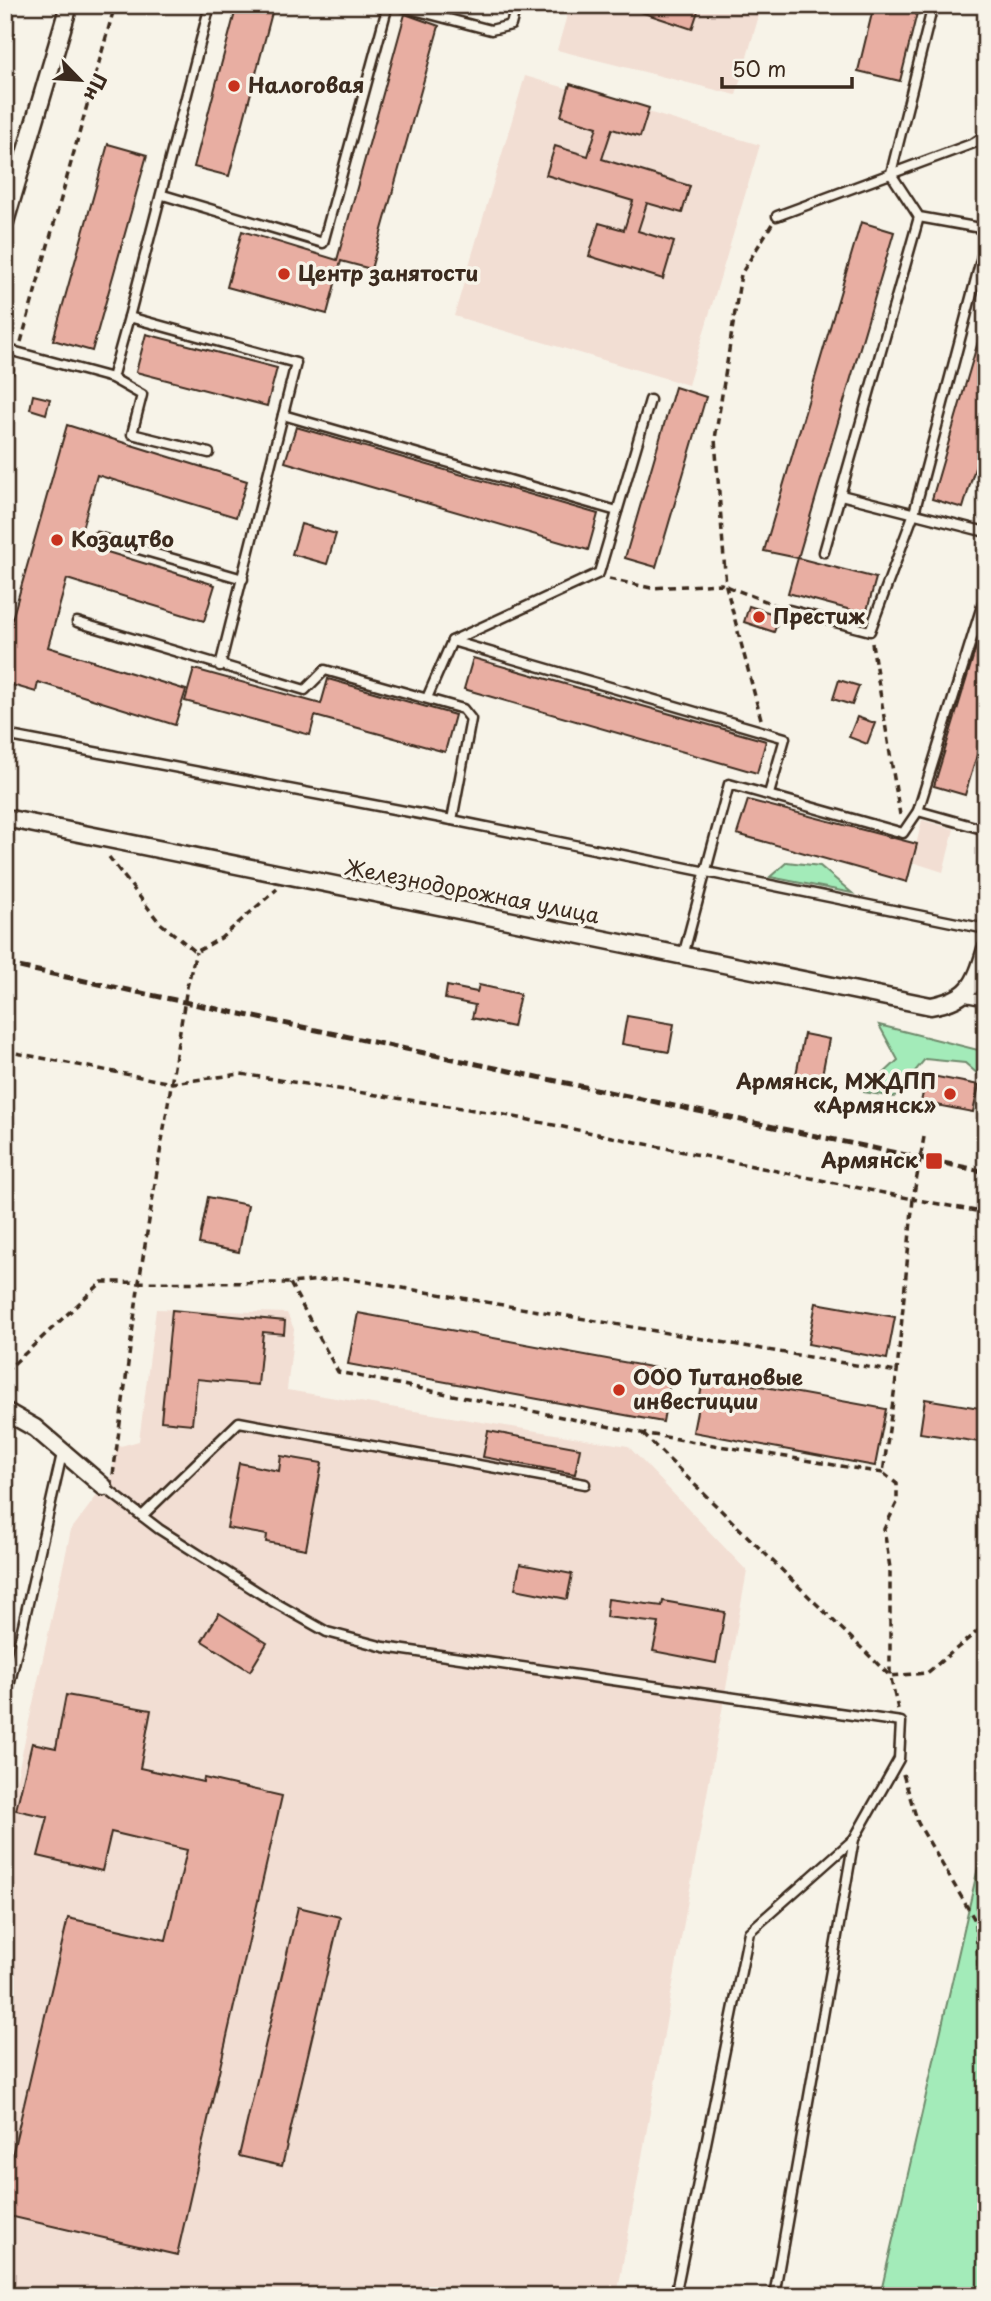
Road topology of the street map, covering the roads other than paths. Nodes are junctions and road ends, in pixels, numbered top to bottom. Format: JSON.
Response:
{"nodes":[{"id":1,"x":69,"y":5,"type":"edge"},
{"id":2,"x":210,"y":5,"type":"edge"},
{"id":3,"x":388,"y":5,"type":"edge"},
{"id":4,"x":395,"y":5,"type":"edge"},
{"id":5,"x":516,"y":5,"type":"edge"},
{"id":6,"x":933,"y":5,"type":"edge"},
{"id":7,"x":986,"y":96,"type":"edge"},
{"id":8,"x":986,"y":109,"type":"edge"},
{"id":9,"x":986,"y":135,"type":"edge"},
{"id":10,"x":891,"y":174,"type":"junction"},
{"id":11,"x":9,"y":195,"type":"edge"},
{"id":12,"x":163,"y":195,"type":"junction"},
{"id":13,"x":777,"y":216,"type":"road end"},
{"id":14,"x":919,"y":217,"type":"junction"},
{"id":15,"x":5,"y":222,"type":"edge"},
{"id":16,"x":986,"y":229,"type":"edge"},
{"id":17,"x":986,"y":241,"type":"edge"},
{"id":18,"x":129,"y":317,"type":"junction"},
{"id":19,"x":5,"y":349,"type":"edge"},
{"id":20,"x":112,"y":378,"type":"junction"},
{"id":21,"x":650,"y":400,"type":"dead end"},
{"id":22,"x":283,"y":415,"type":"junction"},
{"id":23,"x":209,"y":453,"type":"dead end"},
{"id":24,"x":841,"y":495,"type":"junction"},
{"id":25,"x":617,"y":511,"type":"junction"},
{"id":26,"x":915,"y":513,"type":"junction"},
{"id":27,"x":986,"y":532,"type":"edge"},
{"id":28,"x":97,"y":537,"type":"dead end"},
{"id":29,"x":824,"y":552,"type":"dead end"},
{"id":30,"x":243,"y":579,"type":"junction"},
{"id":31,"x":986,"y":593,"type":"edge"},
{"id":32,"x":789,"y":610,"type":"road end"},
{"id":33,"x":77,"y":622,"type":"dead end"},
{"id":34,"x":452,"y":641,"type":"junction"},
{"id":35,"x":220,"y":666,"type":"junction"},
{"id":36,"x":427,"y":698,"type":"junction"},
{"id":37,"x":5,"y":735,"type":"edge"},
{"id":38,"x":769,"y":794,"type":"junction"},
{"id":39,"x":918,"y":811,"type":"junction"},
{"id":40,"x":5,"y":818,"type":"edge"},
{"id":41,"x":452,"y":820,"type":"junction"},
{"id":42,"x":986,"y":830,"type":"edge"},
{"id":43,"x":703,"y":873,"type":"junction"},
{"id":44,"x":986,"y":929,"type":"edge"},
{"id":45,"x":986,"y":949,"type":"edge"},
{"id":46,"x":683,"y":956,"type":"junction"},
{"id":47,"x":961,"y":996,"type":"junction"},
{"id":48,"x":986,"y":1001,"type":"edge"},
{"id":49,"x":5,"y":1411,"type":"edge"},
{"id":50,"x":62,"y":1454,"type":"junction"},
{"id":51,"x":585,"y":1484,"type":"dead end"},
{"id":52,"x":108,"y":1489,"type":"joint"},
{"id":53,"x":142,"y":1516,"type":"junction"},
{"id":54,"x":5,"y":1704,"type":"edge"},
{"id":55,"x":854,"y":1839,"type":"junction"},
{"id":56,"x":675,"y":2296,"type":"edge"},
{"id":57,"x":774,"y":2296,"type":"edge"}],
"edges":[{"from":1,"to":11,"type":"street"},
{"from":2,"to":12,"type":"lane"},
{"from":3,"to":12,"type":"lane"},
{"from":4,"to":5,"type":"lane"},
{"from":6,"to":10,"type":"lane"},
{"from":7,"to":8,"type":"lane"},
{"from":9,"to":10,"type":"lane"},
{"from":10,"to":13,"type":"lane"},
{"from":10,"to":14,"type":"lane"},
{"from":11,"to":15,"type":"street"},
{"from":12,"to":18,"type":"lane"},
{"from":14,"to":16,"type":"lane"},
{"from":14,"to":24,"type":"lane"},
{"from":17,"to":26,"type":"lane"},
{"from":18,"to":20,"type":"lane"},
{"from":18,"to":22,"type":"lane"},
{"from":19,"to":20,"type":"lane"},
{"from":20,"to":23,"type":"lane"},
{"from":21,"to":25,"type":"lane"},
{"from":22,"to":25,"type":"lane"},
{"from":22,"to":30,"type":"lane"},
{"from":24,"to":26,"type":"lane"},
{"from":24,"to":29,"type":"lane"},
{"from":25,"to":34,"type":"lane"},
{"from":26,"to":27,"type":"lane"},
{"from":26,"to":32,"type":"lane"},
{"from":28,"to":30,"type":"lane"},
{"from":30,"to":35,"type":"lane"},
{"from":31,"to":39,"type":"lane"},
{"from":33,"to":35,"type":"lane"},
{"from":34,"to":36,"type":"lane"},
{"from":34,"to":38,"type":"lane"},
{"from":35,"to":36,"type":"lane"},
{"from":36,"to":41,"type":"lane"},
{"from":37,"to":41,"type":"lane"},
{"from":38,"to":39,"type":"lane"},
{"from":38,"to":43,"type":"lane"},
{"from":39,"to":42,"type":"lane"},
{"from":40,"to":46,"type":"street","name":"Железнодорожная улица"},
{"from":41,"to":43,"type":"lane"},
{"from":43,"to":44,"type":"lane"},
{"from":43,"to":46,"type":"lane"},
{"from":45,"to":47,"type":"street"},
{"from":46,"to":47,"type":"street","name":"Железнодорожная улица"},
{"from":47,"to":48,"type":"lane"},
{"from":49,"to":50,"type":"street"},
{"from":50,"to":52,"type":"street"},
{"from":50,"to":54,"type":"lane"},
{"from":51,"to":53,"type":"lane"},
{"from":52,"to":53,"type":"lane"},
{"from":53,"to":55,"type":"lane"},
{"from":55,"to":56,"type":"lane"},
{"from":55,"to":57,"type":"lane"}]}
